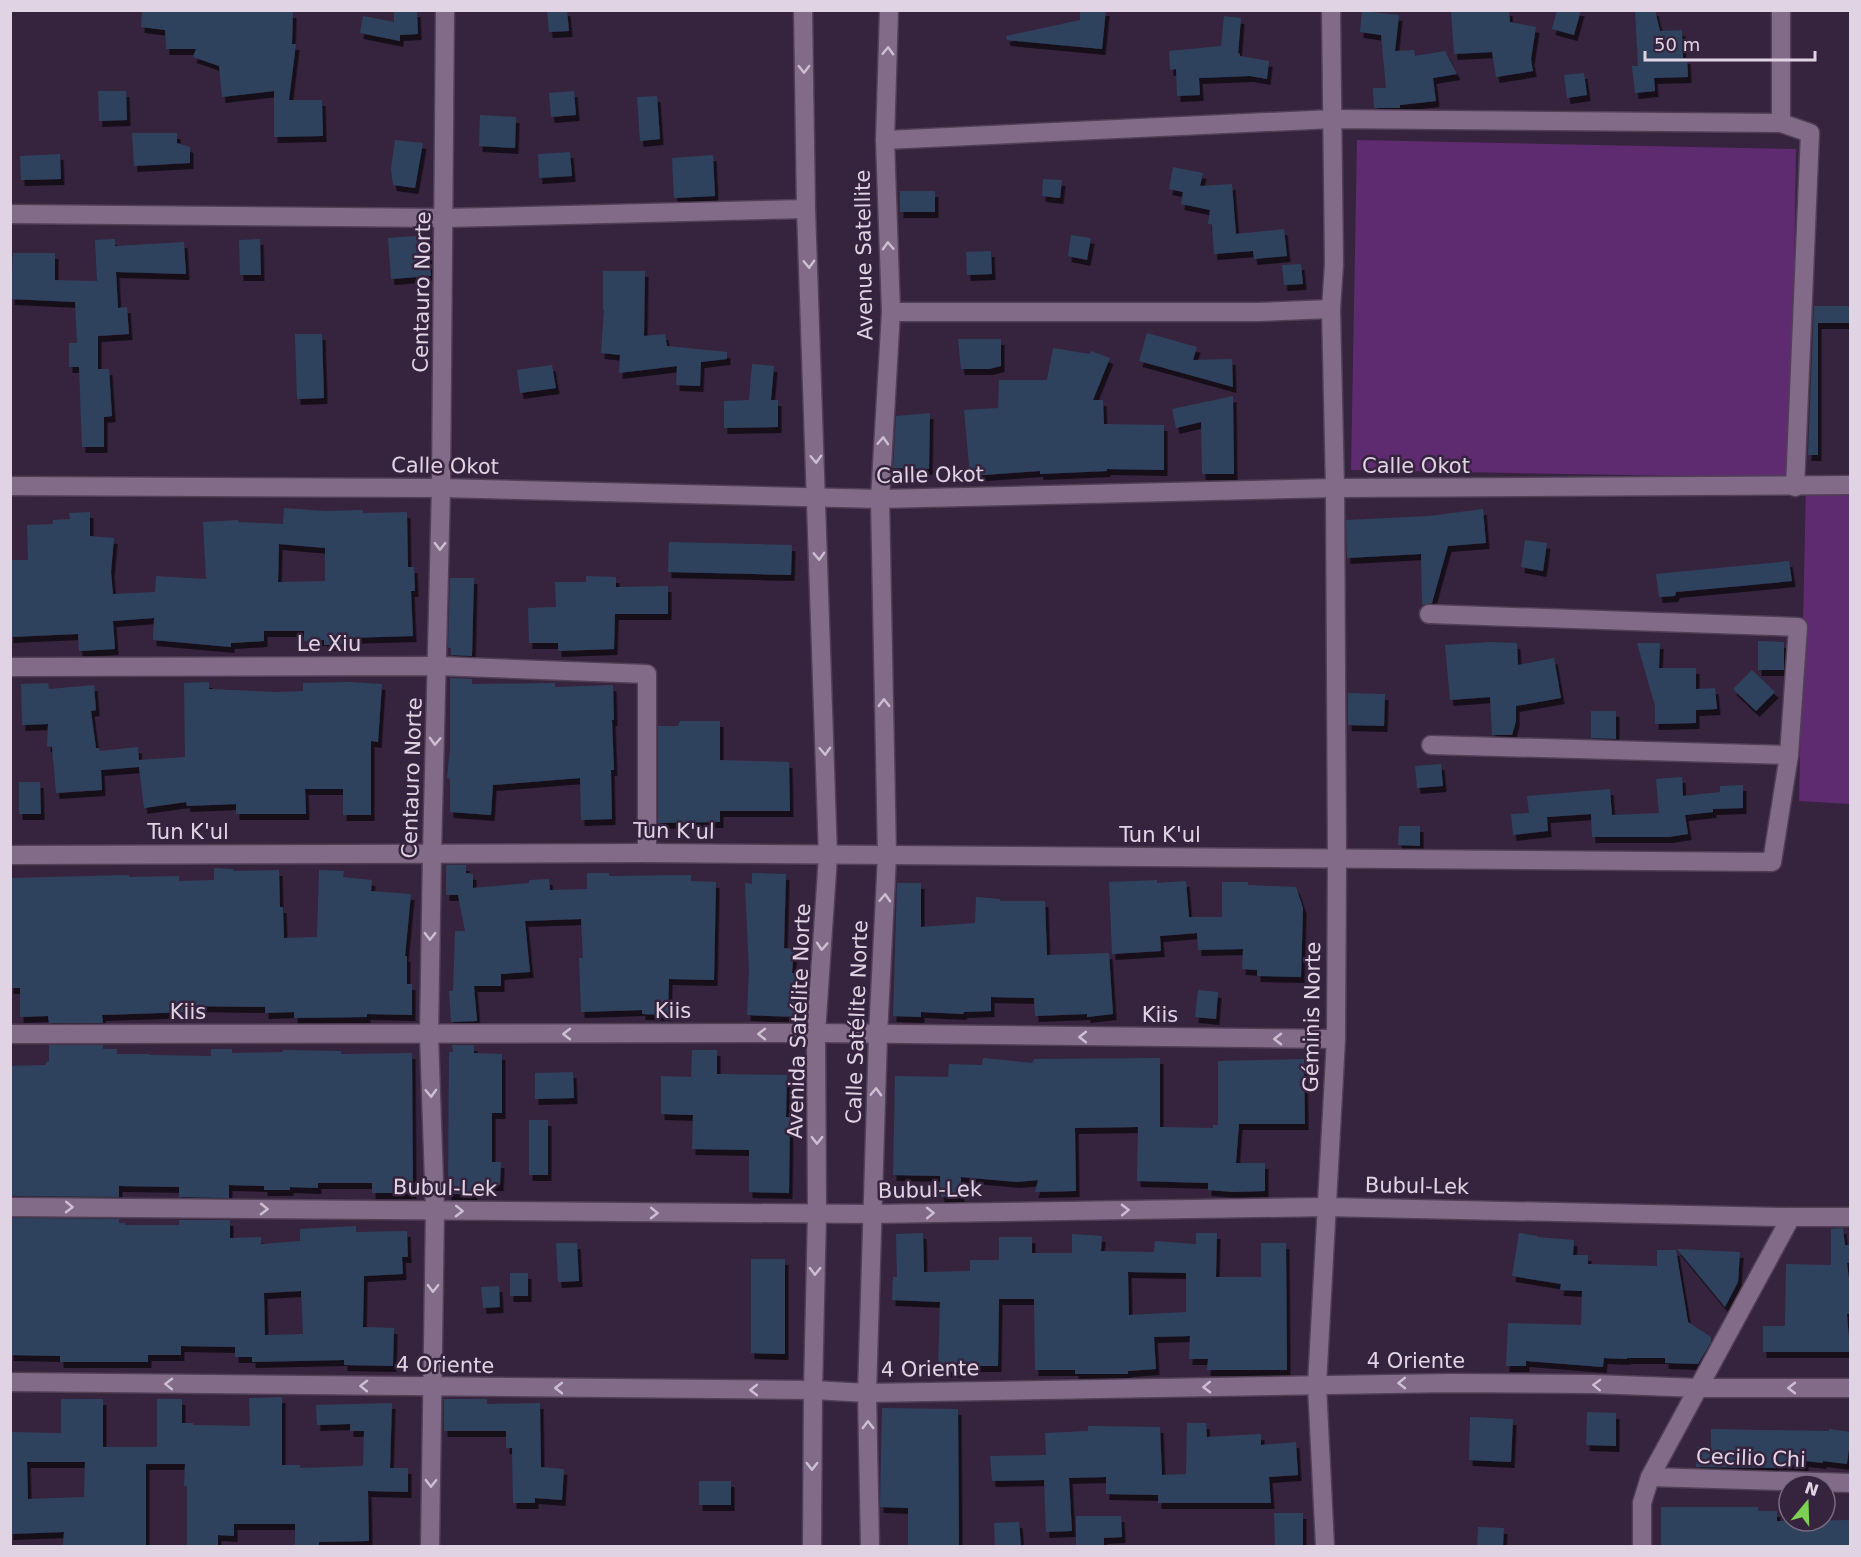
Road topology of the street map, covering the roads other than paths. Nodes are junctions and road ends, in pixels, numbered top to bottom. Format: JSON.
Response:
{"nodes":[{"id":1,"x":445,"y":10,"type":"edge"},
{"id":2,"x":803,"y":10,"type":"edge"},
{"id":3,"x":889,"y":10,"type":"edge"},
{"id":4,"x":1331,"y":10,"type":"edge"},
{"id":5,"x":1781,"y":10,"type":"edge"},
{"id":6,"x":1333,"y":119,"type":"junction"},
{"id":7,"x":1782,"y":123,"type":"junction"},
{"id":8,"x":885,"y":140,"type":"junction"},
{"id":9,"x":806,"y":209,"type":"junction"},
{"id":10,"x":10,"y":214,"type":"edge"},
{"id":11,"x":445,"y":218,"type":"junction"},
{"id":12,"x":1331,"y":309,"type":"junction"},
{"id":13,"x":891,"y":312,"type":"junction"},
{"id":14,"x":1851,"y":485,"type":"edge"},
{"id":15,"x":10,"y":486,"type":"edge"},
{"id":16,"x":1795,"y":487,"type":"junction"},
{"id":17,"x":441,"y":488,"type":"junction"},
{"id":18,"x":1335,"y":488,"type":"junction"},
{"id":19,"x":818,"y":498,"type":"junction"},
{"id":20,"x":880,"y":499,"type":"junction"},
{"id":21,"x":1430,"y":614,"type":"dead end"},
{"id":22,"x":438,"y":666,"type":"junction"},
{"id":23,"x":10,"y":667,"type":"edge"},
{"id":24,"x":1431,"y":745,"type":"dead end"},
{"id":25,"x":1789,"y":755,"type":"junction"},
{"id":26,"x":432,"y":853,"type":"junction"},
{"id":27,"x":646,"y":853,"type":"junction"},
{"id":28,"x":10,"y":855,"type":"edge"},
{"id":29,"x":828,"y":856,"type":"junction"},
{"id":30,"x":887,"y":856,"type":"junction"},
{"id":31,"x":1337,"y":859,"type":"junction"},
{"id":32,"x":816,"y":1033,"type":"junction"},
{"id":33,"x":10,"y":1034,"type":"edge"},
{"id":34,"x":429,"y":1035,"type":"junction"},
{"id":35,"x":878,"y":1035,"type":"junction"},
{"id":36,"x":1336,"y":1039,"type":"junction"},
{"id":37,"x":10,"y":1207,"type":"edge"},
{"id":38,"x":1327,"y":1207,"type":"junction"},
{"id":39,"x":435,"y":1211,"type":"junction"},
{"id":40,"x":817,"y":1213,"type":"junction"},
{"id":41,"x":872,"y":1214,"type":"junction"},
{"id":42,"x":1791,"y":1217,"type":"junction"},
{"id":43,"x":1851,"y":1217,"type":"edge"},
{"id":44,"x":10,"y":1382,"type":"edge"},
{"id":45,"x":1317,"y":1385,"type":"junction"},
{"id":46,"x":432,"y":1387,"type":"junction"},
{"id":47,"x":1699,"y":1388,"type":"junction"},
{"id":48,"x":1851,"y":1388,"type":"edge"},
{"id":49,"x":813,"y":1390,"type":"junction"},
{"id":50,"x":867,"y":1393,"type":"junction"},
{"id":51,"x":1650,"y":1478,"type":"junction"},
{"id":52,"x":1851,"y":1483,"type":"edge"},
{"id":53,"x":430,"y":1546,"type":"edge"},
{"id":54,"x":812,"y":1546,"type":"edge"},
{"id":55,"x":870,"y":1546,"type":"edge"},
{"id":56,"x":1325,"y":1546,"type":"edge"},
{"id":57,"x":1642,"y":1546,"type":"edge"}],
"edges":[{"from":1,"to":11,"type":"street","name":"Centauro Norte"},
{"from":2,"to":9,"type":"street","name":"Avenida Satélite Norte","one_way":true},
{"from":8,"to":3,"type":"street","name":"Avenue Satellite","one_way":true},
{"from":4,"to":6,"type":"street","name":"Géminis Norte"},
{"from":5,"to":7,"type":"street"},
{"from":6,"to":7,"type":"street"},
{"from":6,"to":8,"type":"street"},
{"from":6,"to":12,"type":"street","name":"Géminis Norte"},
{"from":7,"to":16,"type":"street"},
{"from":13,"to":8,"type":"street","name":"Avenue Satellite","one_way":true},
{"from":9,"to":11,"type":"street"},
{"from":9,"to":19,"type":"street","name":"Avenida Satélite Norte","one_way":true},
{"from":10,"to":11,"type":"street"},
{"from":11,"to":17,"type":"street","name":"Centauro Norte"},
{"from":12,"to":13,"type":"street"},
{"from":12,"to":18,"type":"street","name":"Géminis Norte"},
{"from":20,"to":13,"type":"street","name":"Avenue Satellite","one_way":true},
{"from":14,"to":16,"type":"street","name":"Calle Okot"},
{"from":15,"to":17,"type":"street","name":"Calle Okot"},
{"from":16,"to":18,"type":"street","name":"Calle Okot"},
{"from":17,"to":19,"type":"street","name":"Calle Okot"},
{"from":17,"to":22,"type":"street","name":"Centauro Norte","one_way":true},
{"from":18,"to":20,"type":"street","name":"Calle Okot"},
{"from":18,"to":31,"type":"street","name":"Géminis Norte"},
{"from":19,"to":20,"type":"street","name":"Calle Okot"},
{"from":19,"to":29,"type":"street","name":"Avenida Satélite Norte","one_way":true},
{"from":30,"to":20,"type":"street","name":"Calle Satélite Norte","one_way":true},
{"from":21,"to":25,"type":"street"},
{"from":22,"to":23,"type":"street","name":"Le Xiu"},
{"from":22,"to":26,"type":"street","name":"Centauro Norte","one_way":true},
{"from":22,"to":27,"type":"street","name":"Le Xiu"},
{"from":24,"to":25,"type":"street"},
{"from":25,"to":31,"type":"street","name":"Tun K'ul"},
{"from":26,"to":27,"type":"street","name":"Tun K'ul"},
{"from":26,"to":28,"type":"street","name":"Tun K'ul"},
{"from":26,"to":34,"type":"street","name":"Centauro Norte","one_way":true},
{"from":27,"to":29,"type":"street","name":"Tun K'ul"},
{"from":29,"to":30,"type":"street","name":"Tun K'ul"},
{"from":29,"to":32,"type":"street","name":"Avenida Satélite Norte","one_way":true},
{"from":30,"to":31,"type":"street","name":"Tun K'ul"},
{"from":35,"to":30,"type":"street","name":"Calle Satélite Norte","one_way":true},
{"from":31,"to":36,"type":"street","name":"Géminis Norte"},
{"from":32,"to":34,"type":"street","name":"Kiis","one_way":true},
{"from":32,"to":35,"type":"street","name":"Kiis"},
{"from":32,"to":40,"type":"street","name":"Avenida Satélite Norte","one_way":true},
{"from":33,"to":34,"type":"street","name":"Kiis"},
{"from":34,"to":39,"type":"street","name":"Centauro Norte","one_way":true},
{"from":36,"to":35,"type":"street","name":"Kiis","one_way":true},
{"from":41,"to":35,"type":"street","name":"Calle Satélite Norte","one_way":true},
{"from":36,"to":38,"type":"street","name":"Géminis Norte"},
{"from":37,"to":39,"type":"street","name":"Bubul-Lek","one_way":true},
{"from":41,"to":38,"type":"street","name":"Bubul-Lek","one_way":true},
{"from":38,"to":42,"type":"street","name":"Bubul-Lek"},
{"from":38,"to":45,"type":"street","name":"Géminis Norte"},
{"from":39,"to":40,"type":"street","name":"Bubul-Lek","one_way":true},
{"from":39,"to":46,"type":"street","name":"Centauro Norte","one_way":true},
{"from":40,"to":41,"type":"street","name":"Bubul-Lek"},
{"from":40,"to":49,"type":"street","name":"Avenida Satélite Norte","one_way":true},
{"from":41,"to":50,"type":"street","name":"Calle Satélite Norte"},
{"from":42,"to":43,"type":"street","name":"Bubul-Lek"},
{"from":42,"to":47,"type":"street"},
{"from":46,"to":44,"type":"street","name":"4 Oriente","one_way":true},
{"from":47,"to":45,"type":"street","name":"4 Oriente","one_way":true},
{"from":45,"to":50,"type":"street","name":"4 Oriente","one_way":true},
{"from":45,"to":56,"type":"street","name":"Géminis Norte"},
{"from":49,"to":46,"type":"street","name":"4 Oriente","one_way":true},
{"from":46,"to":53,"type":"street","name":"Centauro Norte","one_way":true},
{"from":48,"to":47,"type":"street","name":"4 Oriente","one_way":true},
{"from":47,"to":51,"type":"street"},
{"from":49,"to":50,"type":"street","name":"4 Oriente"},
{"from":49,"to":54,"type":"street","name":"Avenida Satélite Norte","one_way":true},
{"from":55,"to":50,"type":"street","name":"Calle Satélite Norte","one_way":true},
{"from":51,"to":52,"type":"street","name":"Cecilio Chi"},
{"from":51,"to":57,"type":"street"}]}
